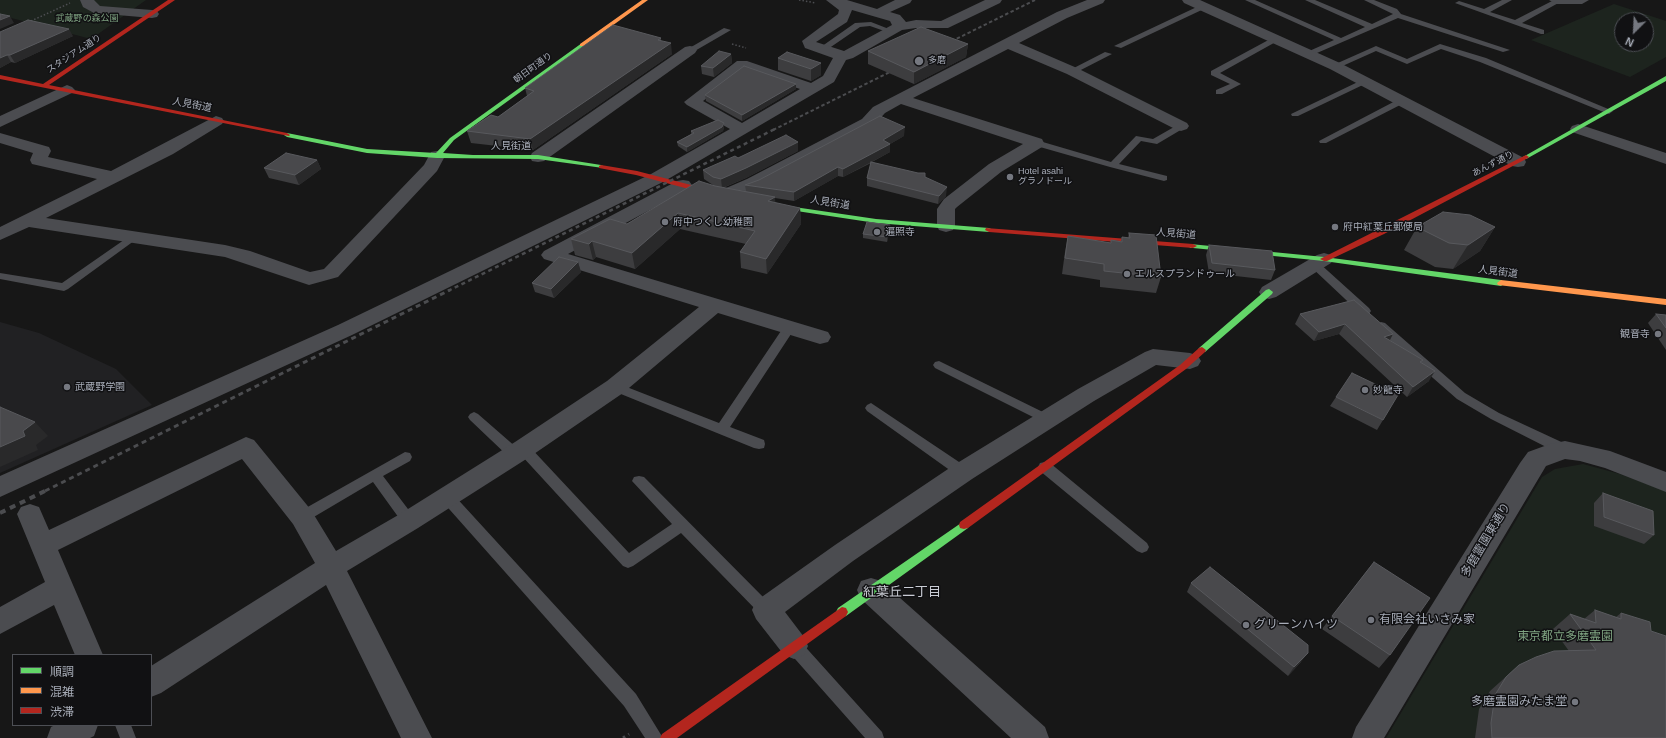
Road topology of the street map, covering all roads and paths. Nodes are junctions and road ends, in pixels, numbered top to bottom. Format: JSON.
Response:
{"nodes":[{"id":1,"x":172,"y":0,"type":"edge"},
{"id":2,"x":644,"y":0,"type":"edge"},
{"id":3,"x":833,"y":0,"type":"edge"},
{"id":4,"x":905,"y":0,"type":"edge"},
{"id":5,"x":995,"y":0,"type":"edge"},
{"id":6,"x":1098,"y":0,"type":"edge"},
{"id":7,"x":1190,"y":0,"type":"edge"},
{"id":8,"x":1249,"y":0,"type":"edge"},
{"id":9,"x":1309,"y":0,"type":"edge"},
{"id":10,"x":1368,"y":0,"type":"edge"},
{"id":11,"x":1508,"y":0,"type":"edge"},
{"id":12,"x":1557,"y":0,"type":"edge"},
{"id":13,"x":1582,"y":0,"type":"edge"},
{"id":14,"x":81,"y":1,"type":"edge"},
{"id":15,"x":1459,"y":3,"type":"dead end"},
{"id":16,"x":1204,"y":7,"type":"junction"},
{"id":17,"x":1484,"y":12,"type":"junction"},
{"id":18,"x":879,"y":13,"type":"junction"},
{"id":19,"x":152,"y":14,"type":"junction"},
{"id":20,"x":1396,"y":15,"type":"junction"},
{"id":21,"x":842,"y":19,"type":"junction"},
{"id":22,"x":28,"y":22,"type":"edge"},
{"id":23,"x":1516,"y":23,"type":"junction"},
{"id":24,"x":894,"y":25,"type":"junction"},
{"id":25,"x":1370,"y":26,"type":"junction"},
{"id":26,"x":606,"y":28,"type":"junction"},
{"id":27,"x":727,"y":30,"type":"dead end"},
{"id":28,"x":623,"y":32,"type":"edge"},
{"id":29,"x":1541,"y":32,"type":"dead end"},
{"id":30,"x":1278,"y":39,"type":"junction"},
{"id":31,"x":1340,"y":40,"type":"junction"},
{"id":32,"x":1007,"y":42,"type":"junction"},
{"id":33,"x":1118,"y":46,"type":"dead end"},
{"id":34,"x":682,"y":48,"type":"joint"},
{"id":35,"x":822,"y":49,"type":"junction"},
{"id":36,"x":1506,"y":50,"type":"dead end"},
{"id":37,"x":1108,"y":54,"type":"dead end"},
{"id":38,"x":1310,"y":54,"type":"junction"},
{"id":39,"x":841,"y":56,"type":"junction"},
{"id":40,"x":1335,"y":66,"type":"junction"},
{"id":41,"x":1072,"y":71,"type":"junction"},
{"id":42,"x":0,"y":77,"type":"edge"},
{"id":43,"x":1664,"y":80,"type":"edge"},
{"id":44,"x":1365,"y":82,"type":"junction"},
{"id":45,"x":46,"y":84,"type":"junction"},
{"id":46,"x":811,"y":88,"type":"junction"},
{"id":47,"x":67,"y":90,"type":"junction"},
{"id":48,"x":1219,"y":92,"type":"dead end"},
{"id":49,"x":900,"y":99,"type":"junction"},
{"id":50,"x":1401,"y":101,"type":"junction"},
{"id":51,"x":1609,"y":111,"type":"junction"},
{"id":52,"x":1295,"y":114,"type":"dead end"},
{"id":53,"x":216,"y":121,"type":"junction"},
{"id":54,"x":0,"y":122,"type":"edge"},
{"id":55,"x":1181,"y":126,"type":"joint"},
{"id":56,"x":741,"y":129,"type":"junction"},
{"id":57,"x":1578,"y":129,"type":"junction"},
{"id":58,"x":0,"y":138,"type":"edge"},
{"id":59,"x":1322,"y":141,"type":"dead end"},
{"id":60,"x":1036,"y":143,"type":"junction"},
{"id":61,"x":437,"y":156,"type":"junction"},
{"id":62,"x":538,"y":157,"type":"junction"},
{"id":63,"x":1666,"y":159,"type":"edge"},
{"id":64,"x":1518,"y":162,"type":"junction"},
{"id":65,"x":1113,"y":165,"type":"junction"},
{"id":66,"x":114,"y":177,"type":"junction"},
{"id":67,"x":657,"y":178,"type":"junction"},
{"id":68,"x":1164,"y":178,"type":"dead end"},
{"id":69,"x":683,"y":185,"type":"junction"},
{"id":70,"x":730,"y":197,"type":"joint"},
{"id":71,"x":761,"y":203,"type":"edge"},
{"id":72,"x":28,"y":221,"type":"junction"},
{"id":73,"x":946,"y":226,"type":"junction"},
{"id":74,"x":1381,"y":232,"type":"junction"},
{"id":75,"x":0,"y":234,"type":"edge"},
{"id":76,"x":134,"y":236,"type":"junction"},
{"id":77,"x":1379,"y":246,"type":"dead end"},
{"id":78,"x":1380,"y":258,"type":"dead end"},
{"id":79,"x":1319,"y":262,"type":"junction"},
{"id":80,"x":1396,"y":269,"type":"junction"},
{"id":81,"x":0,"y":276,"type":"edge"},
{"id":82,"x":1269,"y":292,"type":"joint"},
{"id":83,"x":1666,"y":302,"type":"edge"},
{"id":84,"x":716,"y":304,"type":"junction"},
{"id":85,"x":789,"y":328,"type":"junction"},
{"id":86,"x":820,"y":337,"type":"dead end"},
{"id":87,"x":1190,"y":361,"type":"junction"},
{"id":88,"x":939,"y":365,"type":"dead end"},
{"id":89,"x":615,"y":387,"type":"junction"},
{"id":90,"x":871,"y":408,"type":"dead end"},
{"id":91,"x":474,"y":417,"type":"dead end"},
{"id":92,"x":1047,"y":419,"type":"junction"},
{"id":93,"x":723,"y":428,"type":"junction"},
{"id":94,"x":759,"y":444,"type":"dead end"},
{"id":95,"x":1565,"y":450,"type":"junction"},
{"id":96,"x":519,"y":452,"type":"junction"},
{"id":97,"x":405,"y":457,"type":"dead end"},
{"id":98,"x":1045,"y":467,"type":"junction"},
{"id":99,"x":963,"y":472,"type":"junction"},
{"id":100,"x":375,"y":475,"type":"junction"},
{"id":101,"x":639,"y":481,"type":"dead end"},
{"id":102,"x":1666,"y":482,"type":"edge"},
{"id":103,"x":0,"y":488,"type":"edge"},
{"id":104,"x":447,"y":497,"type":"junction"},
{"id":105,"x":30,"y":514,"type":"dead end"},
{"id":106,"x":302,"y":517,"type":"junction"},
{"id":107,"x":409,"y":521,"type":"junction"},
{"id":108,"x":682,"y":525,"type":"junction"},
{"id":109,"x":43,"y":545,"type":"junction"},
{"id":110,"x":1142,"y":547,"type":"dead end"},
{"id":111,"x":331,"y":567,"type":"junction"},
{"id":112,"x":60,"y":588,"type":"junction"},
{"id":113,"x":871,"y":590,"type":"junction"},
{"id":114,"x":766,"y":610,"type":"junction"},
{"id":115,"x":0,"y":621,"type":"edge"},
{"id":116,"x":794,"y":646,"type":"junction"},
{"id":117,"x":89,"y":654,"type":"edge"},
{"id":118,"x":152,"y":682,"type":"edge"},
{"id":119,"x":82,"y":726,"type":"edge"},
{"id":120,"x":123,"y":726,"type":"edge"},
{"id":121,"x":62,"y":738,"type":"edge"},
{"id":122,"x":128,"y":738,"type":"edge"},
{"id":123,"x":418,"y":738,"type":"edge"},
{"id":124,"x":655,"y":738,"type":"edge"},
{"id":125,"x":666,"y":738,"type":"edge"},
{"id":126,"x":876,"y":738,"type":"edge"},
{"id":127,"x":1034,"y":738,"type":"edge"},
{"id":128,"x":1367,"y":738,"type":"edge"}],
"edges":[{"from":1,"to":19,"type":"street","name":"スタジアム通り"},
{"from":2,"to":26,"type":"street","name":"朝日町通り"},
{"from":3,"to":18,"type":"street"},
{"from":3,"to":21,"type":"street"},
{"from":4,"to":18,"type":"street"},
{"from":5,"to":24,"type":"street"},
{"from":6,"to":32,"type":"street"},
{"from":7,"to":16,"type":"street"},
{"from":8,"to":31,"type":"lane"},
{"from":9,"to":25,"type":"lane"},
{"from":10,"to":20,"type":"lane"},
{"from":11,"to":17,"type":"lane"},
{"from":12,"to":13,"type":"street"},
{"from":12,"to":23,"type":"lane"},
{"from":14,"to":19,"type":"street"},
{"from":14,"to":22,"type":"path"},
{"from":15,"to":17,"type":"lane"},
{"from":16,"to":30,"type":"street"},
{"from":16,"to":33,"type":"lane"},
{"from":17,"to":23,"type":"lane"},
{"from":18,"to":21,"type":"street"},
{"from":18,"to":24,"type":"street"},
{"from":19,"to":45,"type":"street","name":"スタジアム通り"},
{"from":20,"to":25,"type":"lane"},
{"from":20,"to":36,"type":"lane"},
{"from":21,"to":35,"type":"street"},
{"from":23,"to":29,"type":"lane"},
{"from":24,"to":35,"type":"lane"},
{"from":24,"to":39,"type":"street"},
{"from":25,"to":31,"type":"lane"},
{"from":26,"to":28,"type":"street"},
{"from":26,"to":61,"type":"street","name":"朝日町通り"},
{"from":27,"to":34,"type":"lane"},
{"from":30,"to":38,"type":"street"},
{"from":30,"to":48,"type":"lane"},
{"from":31,"to":38,"type":"lane"},
{"from":32,"to":41,"type":"street"},
{"from":32,"to":49,"type":"street"},
{"from":34,"to":62,"type":"street"},
{"from":35,"to":39,"type":"street"},
{"from":37,"to":41,"type":"lane"},
{"from":38,"to":40,"type":"street"},
{"from":39,"to":46,"type":"street"},
{"from":40,"to":44,"type":"street"},
{"from":40,"to":51,"type":"lane"},
{"from":41,"to":55,"type":"street"},
{"from":42,"to":45,"type":"street","name":"人見街道"},
{"from":43,"to":51,"type":"street","name":"あんず通り"},
{"from":44,"to":50,"type":"street"},
{"from":44,"to":52,"type":"lane"},
{"from":45,"to":47,"type":"street","name":"人見街道"},
{"from":46,"to":56,"type":"street"},
{"from":46,"to":56,"type":"street"},
{"from":47,"to":53,"type":"street","name":"人見街道"},
{"from":47,"to":54,"type":"street"},
{"from":49,"to":60,"type":"street"},
{"from":49,"to":70,"type":"street"},
{"from":50,"to":59,"type":"lane"},
{"from":50,"to":64,"type":"street"},
{"from":51,"to":57,"type":"street","name":"あんず通り"},
{"from":53,"to":61,"type":"street","name":"人見街道"},
{"from":53,"to":66,"type":"street"},
{"from":55,"to":65,"type":"lane"},
{"from":56,"to":67,"type":"street"},
{"from":57,"to":63,"type":"street"},
{"from":57,"to":64,"type":"street","name":"あんず通り"},
{"from":58,"to":66,"type":"street"},
{"from":60,"to":65,"type":"lane"},
{"from":60,"to":73,"type":"street"},
{"from":61,"to":62,"type":"street","name":"人見街道"},
{"from":61,"to":76,"type":"street"},
{"from":62,"to":67,"type":"street","name":"人見街道"},
{"from":64,"to":74,"type":"street","name":"あんず通り"},
{"from":65,"to":68,"type":"lane"},
{"from":66,"to":72,"type":"street"},
{"from":67,"to":69,"type":"street","name":"人見街道"},
{"from":67,"to":103,"type":"street"},
{"from":69,"to":70,"type":"street","name":"人見街道"},
{"from":69,"to":84,"type":"street"},
{"from":71,"to":73,"type":"street","name":"人見街道"},
{"from":72,"to":75,"type":"street"},
{"from":72,"to":76,"type":"street"},
{"from":73,"to":79,"type":"street","name":"人見街道"},
{"from":74,"to":77,"type":"street"},
{"from":74,"to":79,"type":"street","name":"あんず通り"},
{"from":76,"to":81,"type":"lane"},
{"from":78,"to":80,"type":"street"},
{"from":79,"to":80,"type":"street","name":"人見街道"},
{"from":79,"to":82,"type":"street"},
{"from":79,"to":95,"type":"lane"},
{"from":80,"to":83,"type":"street","name":"人見街道"},
{"from":82,"to":87,"type":"street"},
{"from":84,"to":85,"type":"street"},
{"from":84,"to":89,"type":"street"},
{"from":85,"to":86,"type":"street"},
{"from":85,"to":93,"type":"lane"},
{"from":87,"to":92,"type":"street"},
{"from":87,"to":98,"type":"street"},
{"from":88,"to":92,"type":"lane"},
{"from":89,"to":93,"type":"lane"},
{"from":89,"to":96,"type":"street"},
{"from":90,"to":99,"type":"lane"},
{"from":91,"to":96,"type":"lane"},
{"from":92,"to":99,"type":"street"},
{"from":93,"to":94,"type":"lane"},
{"from":95,"to":102,"type":"street","name":"多磨霊園東通り"},
{"from":95,"to":128,"type":"street","name":"多磨霊園東通り"},
{"from":96,"to":104,"type":"street"},
{"from":96,"to":108,"type":"lane"},
{"from":97,"to":100,"type":"lane"},
{"from":98,"to":110,"type":"lane"},
{"from":98,"to":113,"type":"street"},
{"from":99,"to":114,"type":"street"},
{"from":100,"to":106,"type":"lane"},
{"from":100,"to":107,"type":"lane"},
{"from":101,"to":108,"type":"lane"},
{"from":104,"to":107,"type":"street"},
{"from":104,"to":124,"type":"lane"},
{"from":105,"to":109,"type":"street"},
{"from":106,"to":109,"type":"street"},
{"from":106,"to":111,"type":"street"},
{"from":107,"to":111,"type":"street"},
{"from":108,"to":114,"type":"lane"},
{"from":109,"to":112,"type":"street"},
{"from":111,"to":118,"type":"street"},
{"from":111,"to":123,"type":"street"},
{"from":112,"to":115,"type":"street"},
{"from":112,"to":117,"type":"street"},
{"from":113,"to":116,"type":"street"},
{"from":113,"to":127,"type":"street"},
{"from":114,"to":116,"type":"street"},
{"from":116,"to":125,"type":"street"},
{"from":116,"to":126,"type":"lane"},
{"from":119,"to":121,"type":"street"},
{"from":120,"to":122,"type":"lane"}]}
